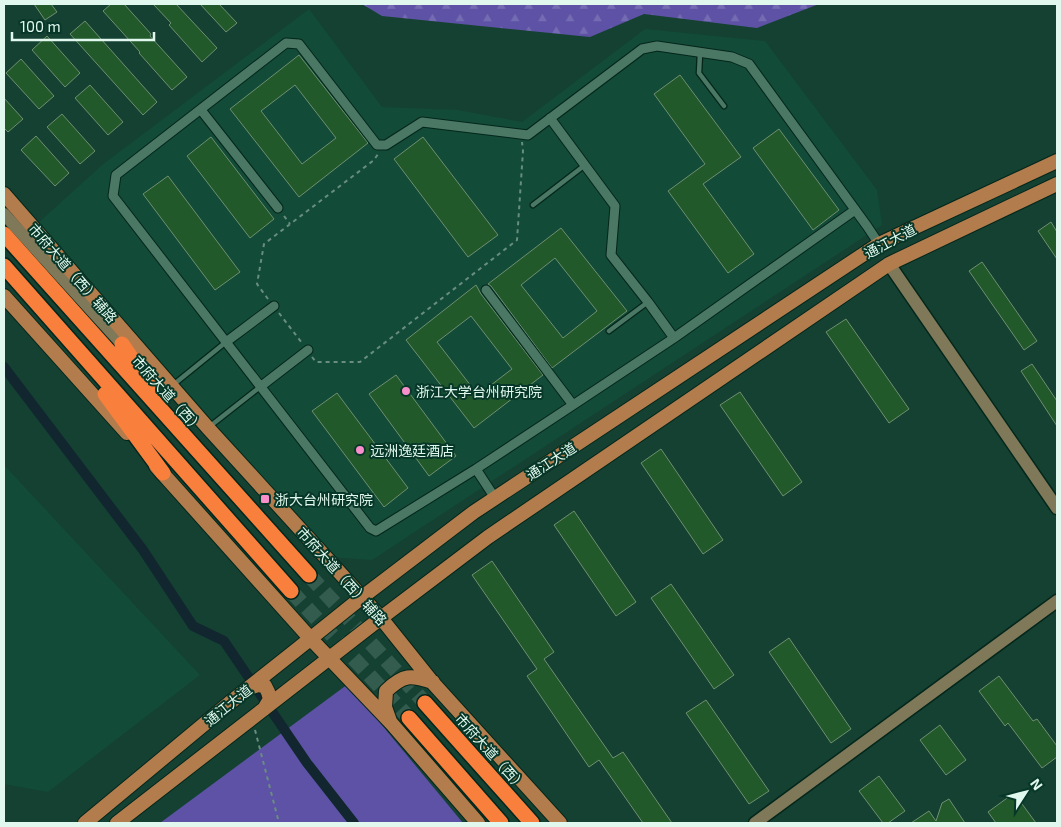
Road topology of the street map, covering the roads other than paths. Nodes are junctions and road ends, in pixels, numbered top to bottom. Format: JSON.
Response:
{"nodes":[{"id":1,"x":700,"y":52,"type":"junction"},
{"id":2,"x":724,"y":106,"type":"dead end"},
{"id":3,"x":201,"y":110,"type":"junction"},
{"id":4,"x":550,"y":118,"type":"junction"},
{"id":5,"x":1057,"y":161,"type":"edge"},
{"id":6,"x":585,"y":165,"type":"junction"},
{"id":7,"x":1057,"y":184,"type":"edge"},
{"id":8,"x":4,"y":194,"type":"edge"},
{"id":9,"x":533,"y":205,"type":"dead end"},
{"id":10,"x":278,"y":208,"type":"dead end"},
{"id":11,"x":855,"y":210,"type":"junction"},
{"id":12,"x":4,"y":214,"type":"edge"},
{"id":13,"x":4,"y":234,"type":"edge"},
{"id":14,"x":879,"y":244,"type":"junction"},
{"id":15,"x":889,"y":264,"type":"junction"},
{"id":16,"x":4,"y":266,"type":"edge"},
{"id":17,"x":486,"y":290,"type":"dead end"},
{"id":18,"x":4,"y":296,"type":"edge"},
{"id":19,"x":648,"y":302,"type":"junction"},
{"id":20,"x":274,"y":306,"type":"road end"},
{"id":21,"x":50,"y":318,"type":"junction"},
{"id":22,"x":609,"y":331,"type":"dead end"},
{"id":23,"x":674,"y":338,"type":"junction"},
{"id":24,"x":226,"y":342,"type":"junction"},
{"id":25,"x":122,"y":344,"type":"junction"},
{"id":26,"x":308,"y":350,"type":"road end"},
{"id":27,"x":171,"y":385,"type":"junction"},
{"id":28,"x":260,"y":387,"type":"junction"},
{"id":29,"x":573,"y":405,"type":"junction"},
{"id":30,"x":208,"y":428,"type":"junction"},
{"id":31,"x":184,"y":436,"type":"junction"},
{"id":32,"x":476,"y":469,"type":"junction"},
{"id":33,"x":162,"y":473,"type":"junction"},
{"id":34,"x":495,"y":498,"type":"junction"},
{"id":35,"x":1057,"y":508,"type":"edge"},
{"id":36,"x":309,"y":575,"type":"tunnel mouth"},
{"id":37,"x":290,"y":591,"type":"tunnel mouth"},
{"id":38,"x":361,"y":598,"type":"junction"},
{"id":39,"x":1057,"y":601,"type":"edge"},
{"id":40,"x":381,"y":618,"type":"junction"},
{"id":41,"x":310,"y":638,"type":"junction"},
{"id":42,"x":330,"y":658,"type":"junction"},
{"id":43,"x":434,"y":682,"type":"junction"},
{"id":44,"x":248,"y":688,"type":"junction"},
{"id":45,"x":425,"y":703,"type":"tunnel mouth"},
{"id":46,"x":264,"y":709,"type":"junction"},
{"id":47,"x":409,"y":718,"type":"tunnel mouth"},
{"id":48,"x":392,"y":724,"type":"junction"},
{"id":49,"x":85,"y":823,"type":"edge"},
{"id":50,"x":117,"y":823,"type":"edge"},
{"id":51,"x":478,"y":823,"type":"edge"},
{"id":52,"x":501,"y":823,"type":"edge"},
{"id":53,"x":532,"y":823,"type":"edge"},
{"id":54,"x":560,"y":823,"type":"edge"},
{"id":55,"x":755,"y":823,"type":"edge"}],
"edges":[{"from":1,"to":2,"type":"lane"},
{"from":1,"to":4,"type":"street"},
{"from":1,"to":11,"type":"street"},
{"from":3,"to":4,"type":"street"},
{"from":3,"to":10,"type":"street"},
{"from":3,"to":24,"type":"street"},
{"from":4,"to":6,"type":"street"},
{"from":5,"to":14,"type":"main road","name":"通江大道"},
{"from":6,"to":9,"type":"lane"},
{"from":6,"to":19,"type":"street"},
{"from":7,"to":15,"type":"main road","name":"通江大道"},
{"from":8,"to":27,"type":"main road","name":"市府大道（西）辅路"},
{"from":11,"to":14,"type":"street"},
{"from":11,"to":23,"type":"street"},
{"from":12,"to":25,"type":"street"},
{"from":13,"to":31,"type":"highway","name":"市府大道（西）"},
{"from":14,"to":34,"type":"main road","name":"通江大道"},
{"from":15,"to":35,"type":"street"},
{"from":15,"to":40,"type":"main road","name":"通江大道"},
{"from":16,"to":21,"type":"highway"},
{"from":17,"to":29,"type":"street"},
{"from":18,"to":33,"type":"main road"},
{"from":19,"to":22,"type":"lane"},
{"from":19,"to":23,"type":"street"},
{"from":20,"to":24,"type":"street"},
{"from":21,"to":33,"type":"highway"},
{"from":21,"to":37,"type":"highway"},
{"from":23,"to":29,"type":"street"},
{"from":24,"to":27,"type":"lane"},
{"from":24,"to":28,"type":"street"},
{"from":25,"to":27,"type":"main road"},
{"from":25,"to":31,"type":"highway"},
{"from":26,"to":28,"type":"street"},
{"from":27,"to":30,"type":"main road","name":"市府大道（西）辅路"},
{"from":28,"to":30,"type":"lane"},
{"from":28,"to":32,"type":"street"},
{"from":29,"to":32,"type":"street"},
{"from":30,"to":38,"type":"main road","name":"市府大道（西）辅路"},
{"from":31,"to":36,"type":"highway","name":"市府大道（西）"},
{"from":32,"to":34,"type":"street"},
{"from":33,"to":41,"type":"main road"},
{"from":34,"to":38,"type":"main road","name":"通江大道"},
{"from":38,"to":40,"type":"main road","name":"市府大道（西）辅路"},
{"from":38,"to":41,"type":"main road","name":"通江大道"},
{"from":39,"to":55,"type":"street"},
{"from":40,"to":42,"type":"main road","name":"通江大道"},
{"from":40,"to":43,"type":"main road","name":"市府大道（西）辅路"},
{"from":41,"to":42,"type":"main road"},
{"from":41,"to":44,"type":"main road","name":"通江大道"},
{"from":42,"to":46,"type":"main road","name":"通江大道"},
{"from":42,"to":48,"type":"main road"},
{"from":43,"to":48,"type":"main road"},
{"from":43,"to":54,"type":"main road","name":"市府大道（西）辅路"},
{"from":44,"to":46,"type":"main road"},
{"from":44,"to":49,"type":"main road","name":"通江大道"},
{"from":45,"to":53,"type":"highway","name":"市府大道（西）"},
{"from":46,"to":50,"type":"main road","name":"通江大道"},
{"from":47,"to":52,"type":"highway"},
{"from":48,"to":51,"type":"main road"}]}
